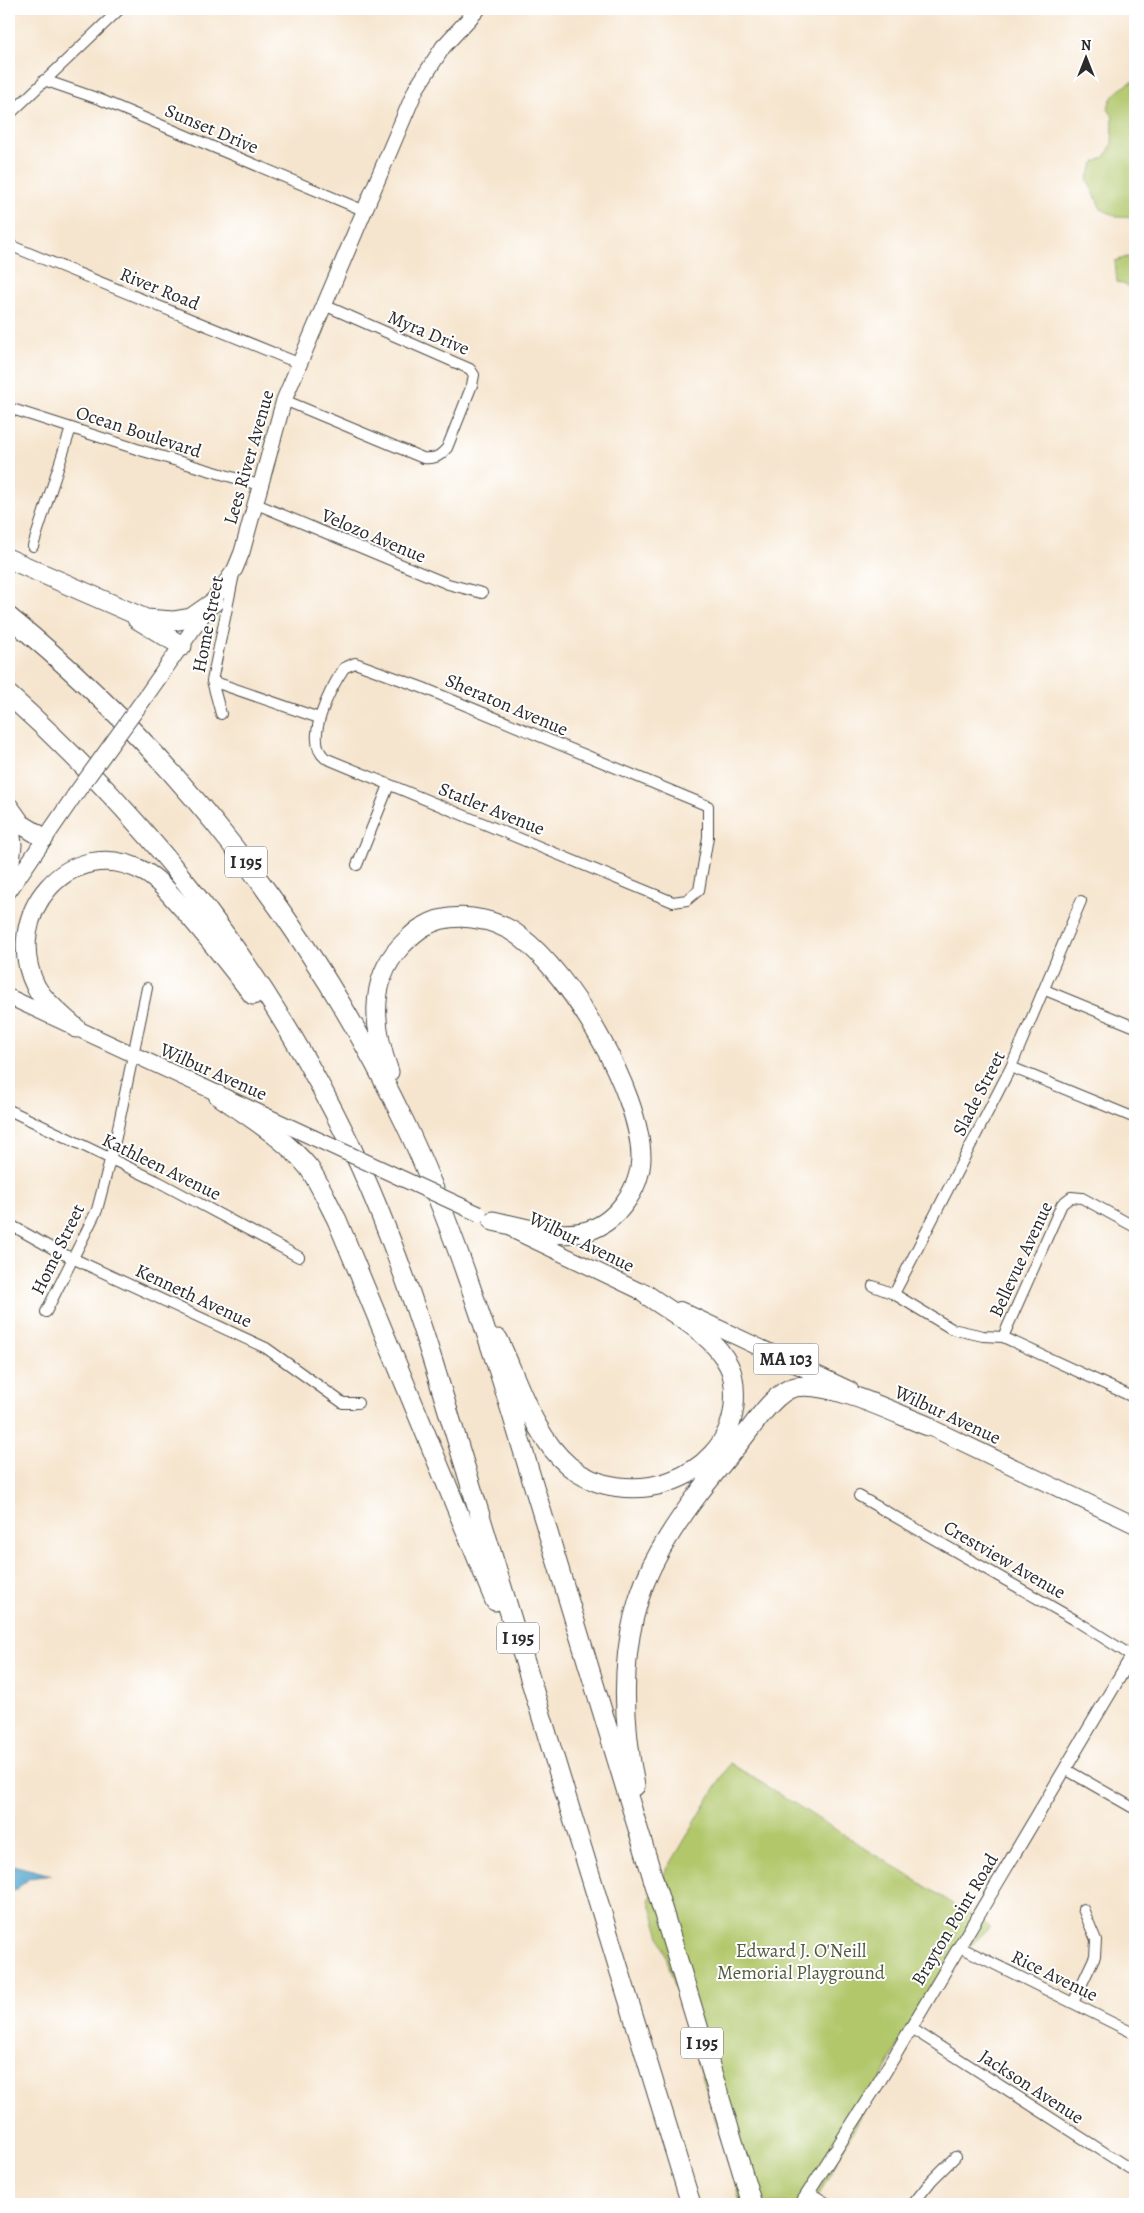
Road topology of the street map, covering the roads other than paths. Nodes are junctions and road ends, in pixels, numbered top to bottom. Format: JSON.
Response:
{"nodes":[{"id":1,"x":120,"y":9,"type":"edge"},
{"id":2,"x":478,"y":9,"type":"edge"},
{"id":3,"x":44,"y":80,"type":"junction"},
{"id":4,"x":9,"y":115,"type":"edge"},
{"id":5,"x":365,"y":211,"type":"junction"},
{"id":6,"x":9,"y":245,"type":"edge"},
{"id":7,"x":324,"y":306,"type":"junction"},
{"id":8,"x":298,"y":363,"type":"junction"},
{"id":9,"x":284,"y":400,"type":"junction"},
{"id":10,"x":9,"y":408,"type":"edge"},
{"id":11,"x":71,"y":428,"type":"junction"},
{"id":12,"x":259,"y":485,"type":"junction"},
{"id":13,"x":254,"y":503,"type":"junction"},
{"id":14,"x":33,"y":546,"type":"dead end"},
{"id":15,"x":9,"y":559,"type":"edge"},
{"id":16,"x":235,"y":569,"type":"junction"},
{"id":17,"x":482,"y":594,"type":"dead end"},
{"id":18,"x":104,"y":600,"type":"junction"},
{"id":19,"x":214,"y":602,"type":"junction"},
{"id":20,"x":9,"y":617,"type":"edge"},
{"id":21,"x":182,"y":646,"type":"junction"},
{"id":22,"x":212,"y":681,"type":"junction"},
{"id":23,"x":9,"y":695,"type":"edge"},
{"id":24,"x":221,"y":714,"type":"dead end"},
{"id":25,"x":319,"y":718,"type":"junction"},
{"id":26,"x":389,"y":785,"type":"junction"},
{"id":27,"x":9,"y":807,"type":"edge"},
{"id":28,"x":9,"y":818,"type":"edge"},
{"id":29,"x":44,"y":838,"type":"junction"},
{"id":30,"x":358,"y":865,"type":"dead end"},
{"id":31,"x":9,"y":870,"type":"edge"},
{"id":32,"x":9,"y":891,"type":"edge"},
{"id":33,"x":686,"y":900,"type":"joint"},
{"id":34,"x":1081,"y":901,"type":"dead end"},
{"id":35,"x":147,"y":988,"type":"dead end"},
{"id":36,"x":1045,"y":990,"type":"junction"},
{"id":37,"x":9,"y":997,"type":"edge"},
{"id":38,"x":1135,"y":1027,"type":"edge"},
{"id":39,"x":76,"y":1028,"type":"junction"},
{"id":40,"x":133,"y":1056,"type":"junction"},
{"id":41,"x":1011,"y":1067,"type":"junction"},
{"id":42,"x":318,"y":1082,"type":"junction"},
{"id":43,"x":218,"y":1095,"type":"junction"},
{"id":44,"x":9,"y":1110,"type":"edge"},
{"id":45,"x":1135,"y":1118,"type":"edge"},
{"id":46,"x":420,"y":1155,"type":"junction"},
{"id":47,"x":110,"y":1160,"type":"junction"},
{"id":48,"x":486,"y":1217,"type":"junction"},
{"id":49,"x":9,"y":1224,"type":"edge"},
{"id":50,"x":1135,"y":1227,"type":"edge"},
{"id":51,"x":458,"y":1250,"type":"junction"},
{"id":52,"x":299,"y":1257,"type":"dead end"},
{"id":53,"x":73,"y":1259,"type":"junction"},
{"id":54,"x":873,"y":1286,"type":"dead end"},
{"id":55,"x":644,"y":1294,"type":"junction"},
{"id":56,"x":894,"y":1294,"type":"junction"},
{"id":57,"x":46,"y":1312,"type":"dead end"},
{"id":58,"x":1003,"y":1337,"type":"junction"},
{"id":59,"x":1135,"y":1398,"type":"edge"},
{"id":60,"x":358,"y":1403,"type":"dead end"},
{"id":61,"x":928,"y":1426,"type":"junction"},
{"id":62,"x":859,"y":1496,"type":"dead end"},
{"id":63,"x":1135,"y":1525,"type":"edge"},
{"id":64,"x":1133,"y":1653,"type":"edge"},
{"id":65,"x":542,"y":1718,"type":"junction"},
{"id":66,"x":1065,"y":1769,"type":"junction"},
{"id":67,"x":1135,"y":1809,"type":"edge"},
{"id":68,"x":653,"y":1881,"type":"junction"},
{"id":69,"x":1083,"y":1909,"type":"dead end"},
{"id":70,"x":960,"y":1947,"type":"junction"},
{"id":71,"x":1073,"y":2003,"type":"junction"},
{"id":72,"x":911,"y":2028,"type":"junction"},
{"id":73,"x":1135,"y":2033,"type":"edge"},
{"id":74,"x":955,"y":2157,"type":"dead end"},
{"id":75,"x":1135,"y":2172,"type":"edge"},
{"id":76,"x":809,"y":2192,"type":"junction"},
{"id":77,"x":691,"y":2204,"type":"edge"},
{"id":78,"x":752,"y":2204,"type":"edge"},
{"id":79,"x":801,"y":2204,"type":"edge"},
{"id":80,"x":828,"y":2204,"type":"edge"},
{"id":81,"x":913,"y":2204,"type":"edge"}],
"edges":[{"from":1,"to":3,"type":"street"},
{"from":2,"to":5,"type":"main road","name":"Lees River Avenue"},
{"from":3,"to":4,"type":"street"},
{"from":3,"to":5,"type":"street","name":"Sunset Drive"},
{"from":5,"to":7,"type":"main road","name":"Lees River Avenue"},
{"from":6,"to":8,"type":"street","name":"River Road"},
{"from":7,"to":8,"type":"main road","name":"Lees River Avenue"},
{"from":7,"to":9,"type":"street","name":"Myra Drive"},
{"from":8,"to":9,"type":"main road","name":"Lees River Avenue"},
{"from":9,"to":12,"type":"main road","name":"Lees River Avenue"},
{"from":10,"to":11,"type":"street","name":"Ocean Boulevard"},
{"from":11,"to":12,"type":"street","name":"Ocean Boulevard"},
{"from":11,"to":14,"type":"street"},
{"from":12,"to":13,"type":"main road","name":"Lees River Avenue"},
{"from":13,"to":16,"type":"main road","name":"Lees River Avenue"},
{"from":13,"to":17,"type":"street","name":"Velozo Avenue"},
{"from":15,"to":18,"type":"highway"},
{"from":16,"to":19,"type":"main road","name":"Lees River Avenue"},
{"from":16,"to":22,"type":"street","name":"Home Street"},
{"from":18,"to":19,"type":"highway"},
{"from":18,"to":21,"type":"highway"},
{"from":19,"to":21,"type":"main road","name":"Lees River Avenue"},
{"from":20,"to":46,"type":"highway","number":"I 195"},
{"from":21,"to":29,"type":"main road","name":"Lees River Avenue","bridge":true},
{"from":22,"to":24,"type":"street","name":"Home Street"},
{"from":22,"to":25,"type":"street"},
{"from":23,"to":42,"type":"highway","number":"I 195"},
{"from":25,"to":26,"type":"street","name":"Statler Avenue"},
{"from":25,"to":33,"type":"street","name":"Sheraton Avenue"},
{"from":26,"to":30,"type":"street"},
{"from":26,"to":33,"type":"street","name":"Statler Avenue"},
{"from":27,"to":29,"type":"highway"},
{"from":28,"to":31,"type":"highway"},
{"from":29,"to":32,"type":"main road","name":"Lees River Avenue"},
{"from":34,"to":36,"type":"street","name":"Slade Street"},
{"from":35,"to":40,"type":"street","name":"Home Street"},
{"from":36,"to":38,"type":"street"},
{"from":36,"to":41,"type":"street","name":"Slade Street"},
{"from":37,"to":39,"type":"main road","name":"Wilbur Avenue","number":"MA 103"},
{"from":39,"to":40,"type":"main road","name":"Wilbur Avenue","number":"MA 103"},
{"from":39,"to":42,"type":"highway"},
{"from":40,"to":43,"type":"main road","name":"Wilbur Avenue","number":"MA 103"},
{"from":40,"to":47,"type":"street","name":"Home Street"},
{"from":41,"to":45,"type":"street"},
{"from":41,"to":56,"type":"street","name":"Slade Street"},
{"from":42,"to":65,"type":"highway","number":"I 195"},
{"from":43,"to":48,"type":"main road","name":"Wilbur Avenue","number":"MA 103","bridge":true},
{"from":43,"to":65,"type":"highway"},
{"from":44,"to":47,"type":"street","name":"Kathleen Avenue"},
{"from":46,"to":48,"type":"highway"},
{"from":46,"to":51,"type":"highway","number":"I 195"},
{"from":47,"to":52,"type":"street","name":"Kathleen Avenue"},
{"from":47,"to":53,"type":"street","name":"Home Street"},
{"from":48,"to":55,"type":"main road","name":"Wilbur Avenue","number":"MA 103"},
{"from":49,"to":53,"type":"street","name":"Kenneth Avenue"},
{"from":50,"to":58,"type":"street","name":"Bellevue Avenue"},
{"from":51,"to":55,"type":"highway"},
{"from":51,"to":68,"type":"highway","number":"I 195"},
{"from":53,"to":57,"type":"street","name":"Home Street"},
{"from":53,"to":60,"type":"street","name":"Kenneth Avenue"},
{"from":54,"to":56,"type":"street"},
{"from":55,"to":61,"type":"main road","name":"Wilbur Avenue","number":"MA 103"},
{"from":56,"to":58,"type":"street"},
{"from":58,"to":59,"type":"street"},
{"from":61,"to":63,"type":"main road","name":"Wilbur Avenue","number":"MA 103"},
{"from":61,"to":68,"type":"highway"},
{"from":62,"to":64,"type":"street","name":"Crestview Avenue"},
{"from":64,"to":66,"type":"street","name":"Brayton Point Road"},
{"from":65,"to":77,"type":"highway","number":"I 195"},
{"from":66,"to":67,"type":"street"},
{"from":66,"to":70,"type":"street","name":"Brayton Point Road"},
{"from":68,"to":78,"type":"highway","number":"I 195"},
{"from":69,"to":71,"type":"street"},
{"from":70,"to":71,"type":"street","name":"Rice Avenue"},
{"from":70,"to":72,"type":"street","name":"Brayton Point Road"},
{"from":71,"to":73,"type":"street","name":"Rice Avenue"},
{"from":72,"to":75,"type":"street","name":"Jackson Avenue"},
{"from":72,"to":76,"type":"street","name":"Brayton Point Road"},
{"from":74,"to":81,"type":"street"},
{"from":76,"to":79,"type":"street","name":"Brayton Point Road"},
{"from":76,"to":80,"type":"street"}]}
